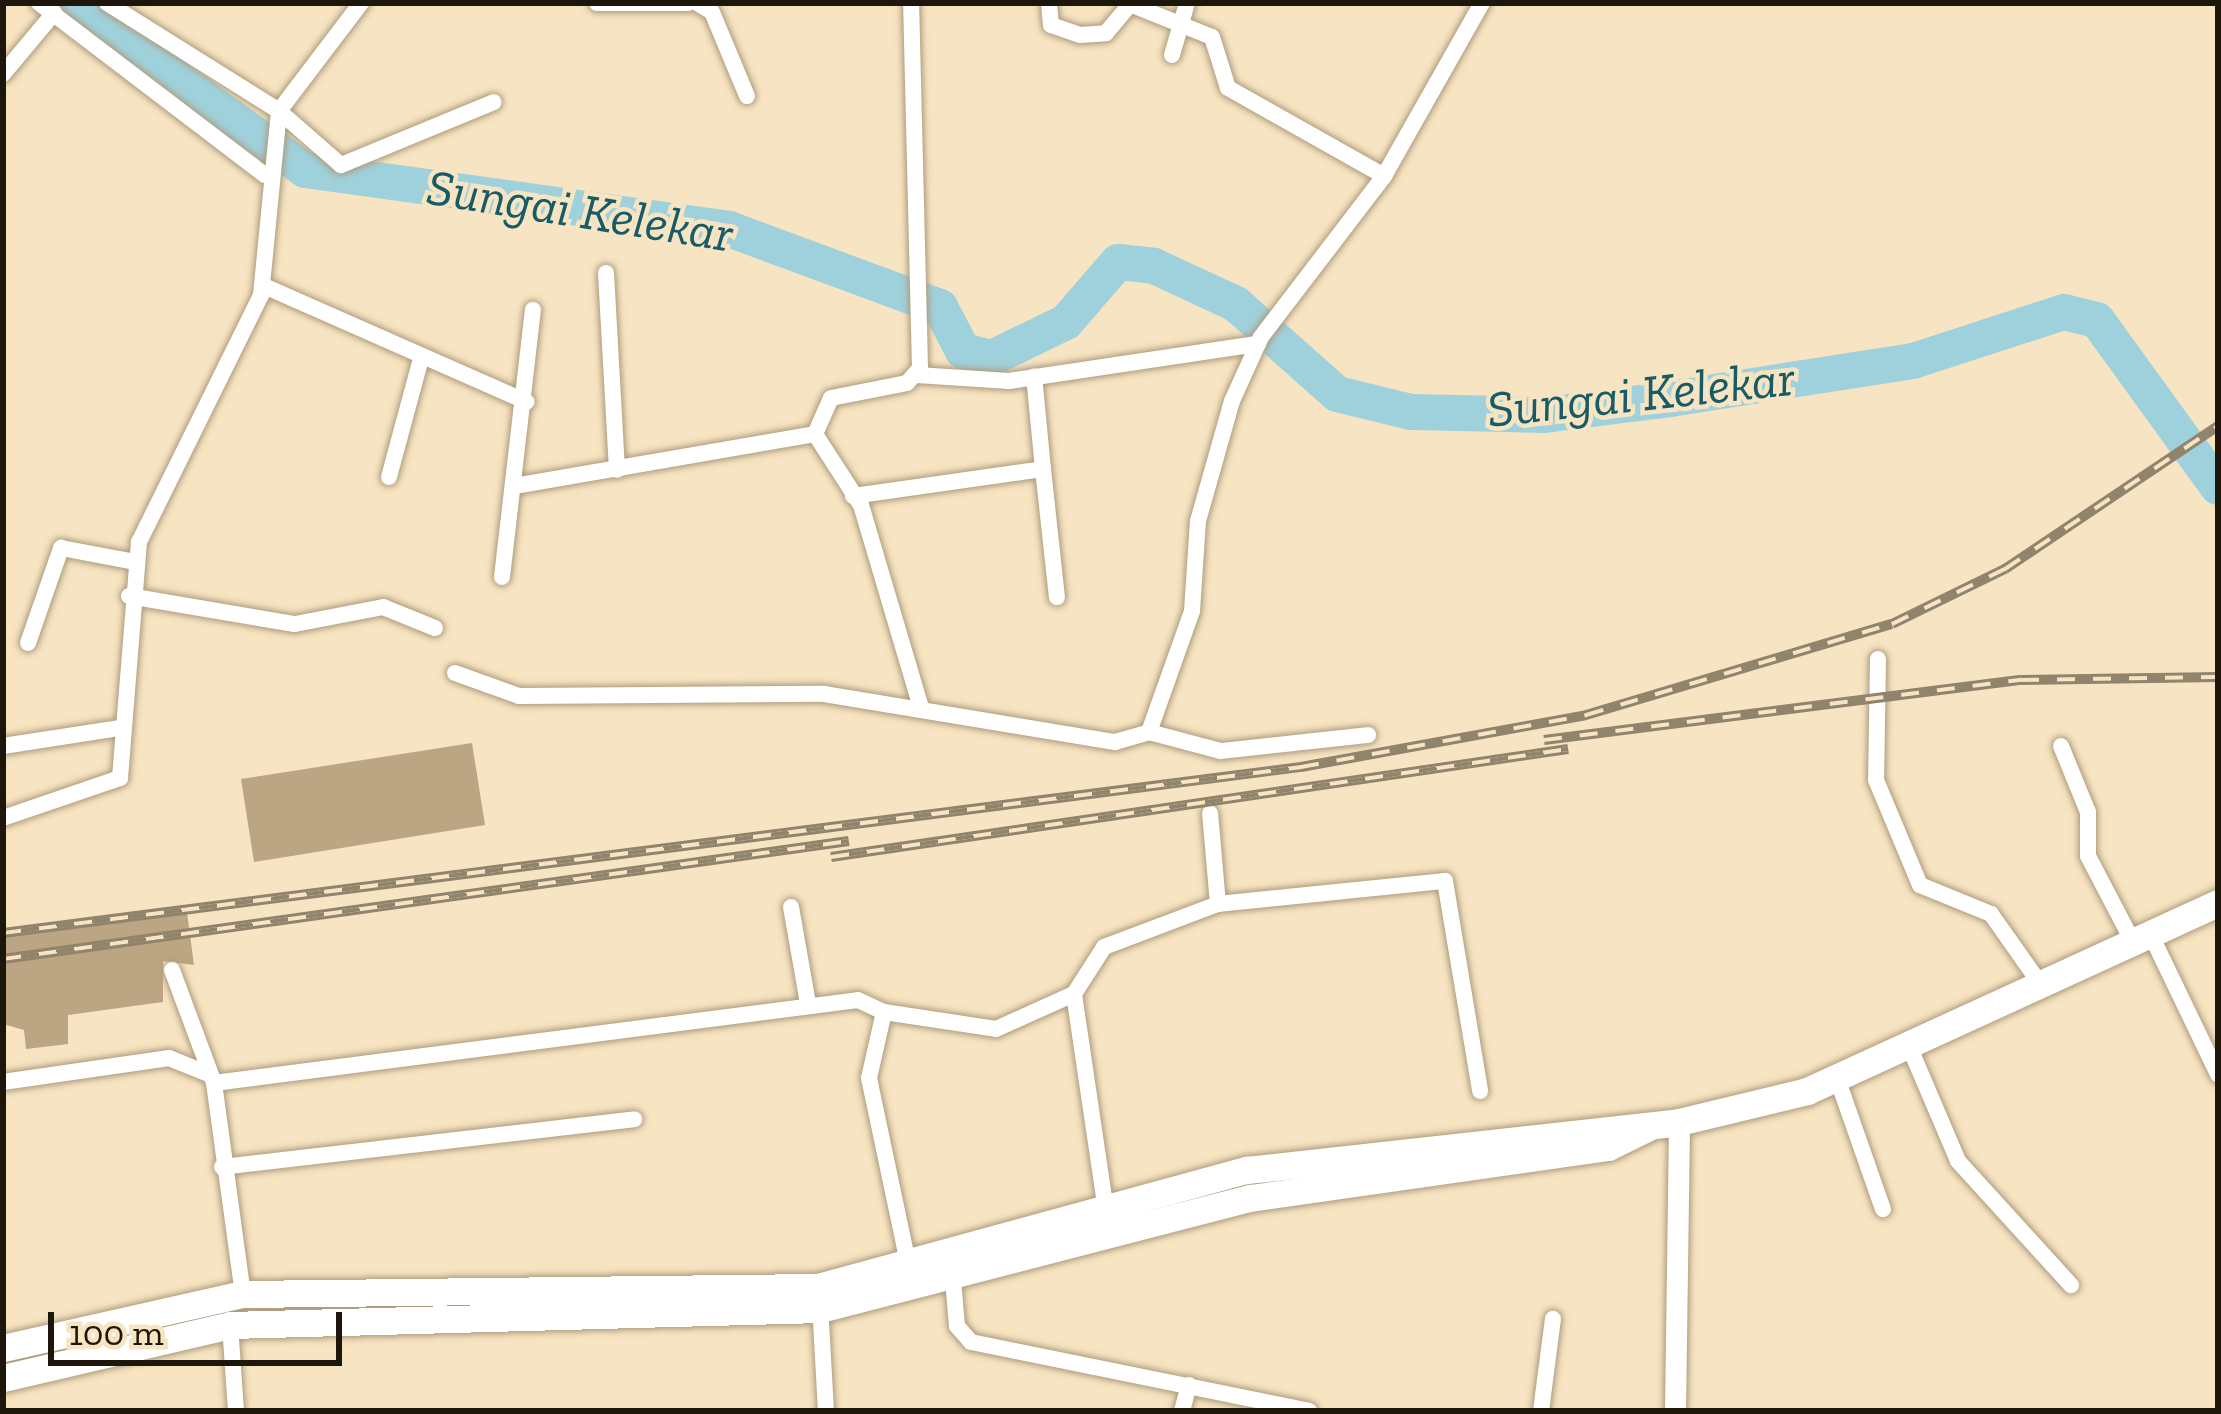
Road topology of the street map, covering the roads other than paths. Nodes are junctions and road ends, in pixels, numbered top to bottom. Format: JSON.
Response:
{"nodes":[{"id":1,"x":107,"y":3,"type":"edge"},
{"id":2,"x":361,"y":3,"type":"edge"},
{"id":3,"x":596,"y":3,"type":"edge"},
{"id":4,"x":693,"y":3,"type":"edge"},
{"id":5,"x":911,"y":3,"type":"edge"},
{"id":6,"x":1049,"y":3,"type":"edge"},
{"id":7,"x":1187,"y":3,"type":"edge"},
{"id":8,"x":1482,"y":3,"type":"edge"},
{"id":9,"x":46,"y":8,"type":"edge"},
{"id":10,"x":1181,"y":22,"type":"junction"},
{"id":11,"x":1172,"y":55,"type":"dead end"},
{"id":12,"x":3,"y":74,"type":"edge"},
{"id":13,"x":747,"y":96,"type":"dead end"},
{"id":14,"x":494,"y":102,"type":"dead end"},
{"id":15,"x":278,"y":114,"type":"junction"},
{"id":16,"x":265,"y":171,"type":"junction"},
{"id":17,"x":1384,"y":176,"type":"junction"},
{"id":18,"x":606,"y":273,"type":"dead end"},
{"id":19,"x":264,"y":286,"type":"junction"},
{"id":20,"x":533,"y":310,"type":"dead end"},
{"id":21,"x":1260,"y":340,"type":"junction"},
{"id":22,"x":421,"y":358,"type":"junction"},
{"id":23,"x":917,"y":375,"type":"junction"},
{"id":24,"x":1034,"y":376,"type":"junction"},
{"id":25,"x":527,"y":402,"type":"junction"},
{"id":26,"x":815,"y":434,"type":"junction"},
{"id":27,"x":1043,"y":469,"type":"junction"},
{"id":28,"x":617,"y":470,"type":"junction"},
{"id":29,"x":389,"y":477,"type":"dead end"},
{"id":30,"x":520,"y":485,"type":"junction"},
{"id":31,"x":853,"y":496,"type":"junction"},
{"id":32,"x":135,"y":562,"type":"junction"},
{"id":33,"x":502,"y":577,"type":"dead end"},
{"id":34,"x":129,"y":596,"type":"junction"},
{"id":35,"x":1057,"y":597,"type":"dead end"},
{"id":36,"x":435,"y":628,"type":"dead end"},
{"id":37,"x":28,"y":644,"type":"dead end"},
{"id":38,"x":1878,"y":658,"type":"dead end"},
{"id":39,"x":455,"y":673,"type":"dead end"},
{"id":40,"x":921,"y":709,"type":"junction"},
{"id":41,"x":119,"y":728,"type":"junction"},
{"id":42,"x":1149,"y":732,"type":"junction"},
{"id":43,"x":1367,"y":735,"type":"dead end"},
{"id":44,"x":3,"y":746,"type":"edge"},
{"id":45,"x":2061,"y":746,"type":"dead end"},
{"id":46,"x":1210,"y":813,"type":"dead end"},
{"id":47,"x":3,"y":818,"type":"edge"},
{"id":48,"x":1218,"y":904,"type":"junction"},
{"id":49,"x":791,"y":908,"type":"dead end"},
{"id":50,"x":2215,"y":913,"type":"edge"},
{"id":51,"x":2141,"y":936,"type":"junction"},
{"id":52,"x":172,"y":970,"type":"dead end"},
{"id":53,"x":2039,"y":982,"type":"junction"},
{"id":54,"x":1074,"y":994,"type":"junction"},
{"id":55,"x":808,"y":1003,"type":"junction"},
{"id":56,"x":884,"y":1012,"type":"junction"},
{"id":57,"x":1909,"y":1046,"type":"junction"},
{"id":58,"x":2218,"y":1074,"type":"edge"},
{"id":59,"x":1837,"y":1078,"type":"junction"},
{"id":60,"x":213,"y":1079,"type":"junction"},
{"id":61,"x":3,"y":1082,"type":"edge"},
{"id":62,"x":1480,"y":1091,"type":"dead end"},
{"id":63,"x":634,"y":1119,"type":"dead end"},
{"id":64,"x":1665,"y":1124,"type":"junction"},
{"id":65,"x":222,"y":1166,"type":"junction"},
{"id":66,"x":1883,"y":1209,"type":"dead end"},
{"id":67,"x":1112,"y":1225,"type":"junction"},
{"id":68,"x":952,"y":1267,"type":"junction"},
{"id":69,"x":911,"y":1277,"type":"junction"},
{"id":70,"x":2071,"y":1285,"type":"dead end"},
{"id":71,"x":243,"y":1294,"type":"junction"},
{"id":72,"x":819,"y":1298,"type":"junction"},
{"id":73,"x":1553,"y":1318,"type":"dead end"},
{"id":74,"x":230,"y":1325,"type":"junction"},
{"id":75,"x":3,"y":1348,"type":"edge"},
{"id":76,"x":3,"y":1378,"type":"edge"},
{"id":77,"x":1189,"y":1385,"type":"junction"},
{"id":78,"x":236,"y":1411,"type":"edge"},
{"id":79,"x":826,"y":1411,"type":"edge"},
{"id":80,"x":1181,"y":1411,"type":"edge"},
{"id":81,"x":1309,"y":1411,"type":"edge"},
{"id":82,"x":1540,"y":1411,"type":"edge"},
{"id":83,"x":1676,"y":1411,"type":"edge"}],
"edges":[{"from":1,"to":15,"type":"street"},
{"from":2,"to":15,"type":"street"},
{"from":3,"to":4,"type":"street"},
{"from":4,"to":13,"type":"street"},
{"from":5,"to":23,"type":"street"},
{"from":6,"to":10,"type":"street"},
{"from":7,"to":10,"type":"street"},
{"from":8,"to":17,"type":"street"},
{"from":9,"to":12,"type":"street"},
{"from":9,"to":16,"type":"street"},
{"from":10,"to":11,"type":"street"},
{"from":10,"to":17,"type":"street"},
{"from":14,"to":15,"type":"street"},
{"from":15,"to":16,"type":"street"},
{"from":16,"to":19,"type":"street"},
{"from":17,"to":21,"type":"street"},
{"from":18,"to":28,"type":"street"},
{"from":19,"to":22,"type":"street"},
{"from":19,"to":32,"type":"street"},
{"from":20,"to":25,"type":"street"},
{"from":21,"to":24,"type":"street"},
{"from":21,"to":42,"type":"street"},
{"from":22,"to":25,"type":"street"},
{"from":22,"to":29,"type":"street"},
{"from":23,"to":24,"type":"street"},
{"from":23,"to":26,"type":"street"},
{"from":24,"to":27,"type":"street"},
{"from":25,"to":30,"type":"street"},
{"from":26,"to":28,"type":"street"},
{"from":26,"to":31,"type":"street"},
{"from":27,"to":31,"type":"street"},
{"from":27,"to":35,"type":"street"},
{"from":28,"to":30,"type":"street"},
{"from":30,"to":33,"type":"street"},
{"from":31,"to":40,"type":"street"},
{"from":32,"to":34,"type":"street"},
{"from":32,"to":37,"type":"street"},
{"from":34,"to":36,"type":"street"},
{"from":34,"to":41,"type":"street"},
{"from":38,"to":53,"type":"street"},
{"from":39,"to":40,"type":"street"},
{"from":40,"to":42,"type":"street"},
{"from":41,"to":44,"type":"street"},
{"from":41,"to":47,"type":"street"},
{"from":42,"to":43,"type":"street"},
{"from":45,"to":51,"type":"street"},
{"from":46,"to":48,"type":"street"},
{"from":48,"to":54,"type":"street"},
{"from":48,"to":62,"type":"street"},
{"from":49,"to":55,"type":"street"},
{"from":50,"to":51,"type":"main road"},
{"from":51,"to":53,"type":"main road"},
{"from":51,"to":58,"type":"street"},
{"from":52,"to":60,"type":"street"},
{"from":53,"to":57,"type":"main road"},
{"from":54,"to":56,"type":"street"},
{"from":54,"to":67,"type":"street"},
{"from":55,"to":56,"type":"street"},
{"from":55,"to":60,"type":"street"},
{"from":56,"to":69,"type":"street"},
{"from":57,"to":59,"type":"main road"},
{"from":57,"to":70,"type":"street"},
{"from":59,"to":64,"type":"main road"},
{"from":59,"to":66,"type":"street"},
{"from":60,"to":61,"type":"street"},
{"from":60,"to":65,"type":"street"},
{"from":63,"to":65,"type":"street"},
{"from":64,"to":67,"type":"main road"},
{"from":64,"to":83,"type":"street"},
{"from":65,"to":71,"type":"street"},
{"from":67,"to":68,"type":"main road"},
{"from":68,"to":69,"type":"main road"},
{"from":68,"to":77,"type":"street"},
{"from":69,"to":72,"type":"main road"},
{"from":71,"to":72,"type":"main road"},
{"from":71,"to":75,"type":"main road"},
{"from":72,"to":74,"type":"main road"},
{"from":72,"to":79,"type":"street"},
{"from":73,"to":82,"type":"street"},
{"from":74,"to":76,"type":"main road"},
{"from":74,"to":78,"type":"street"},
{"from":77,"to":80,"type":"street"},
{"from":77,"to":81,"type":"street"}]}
